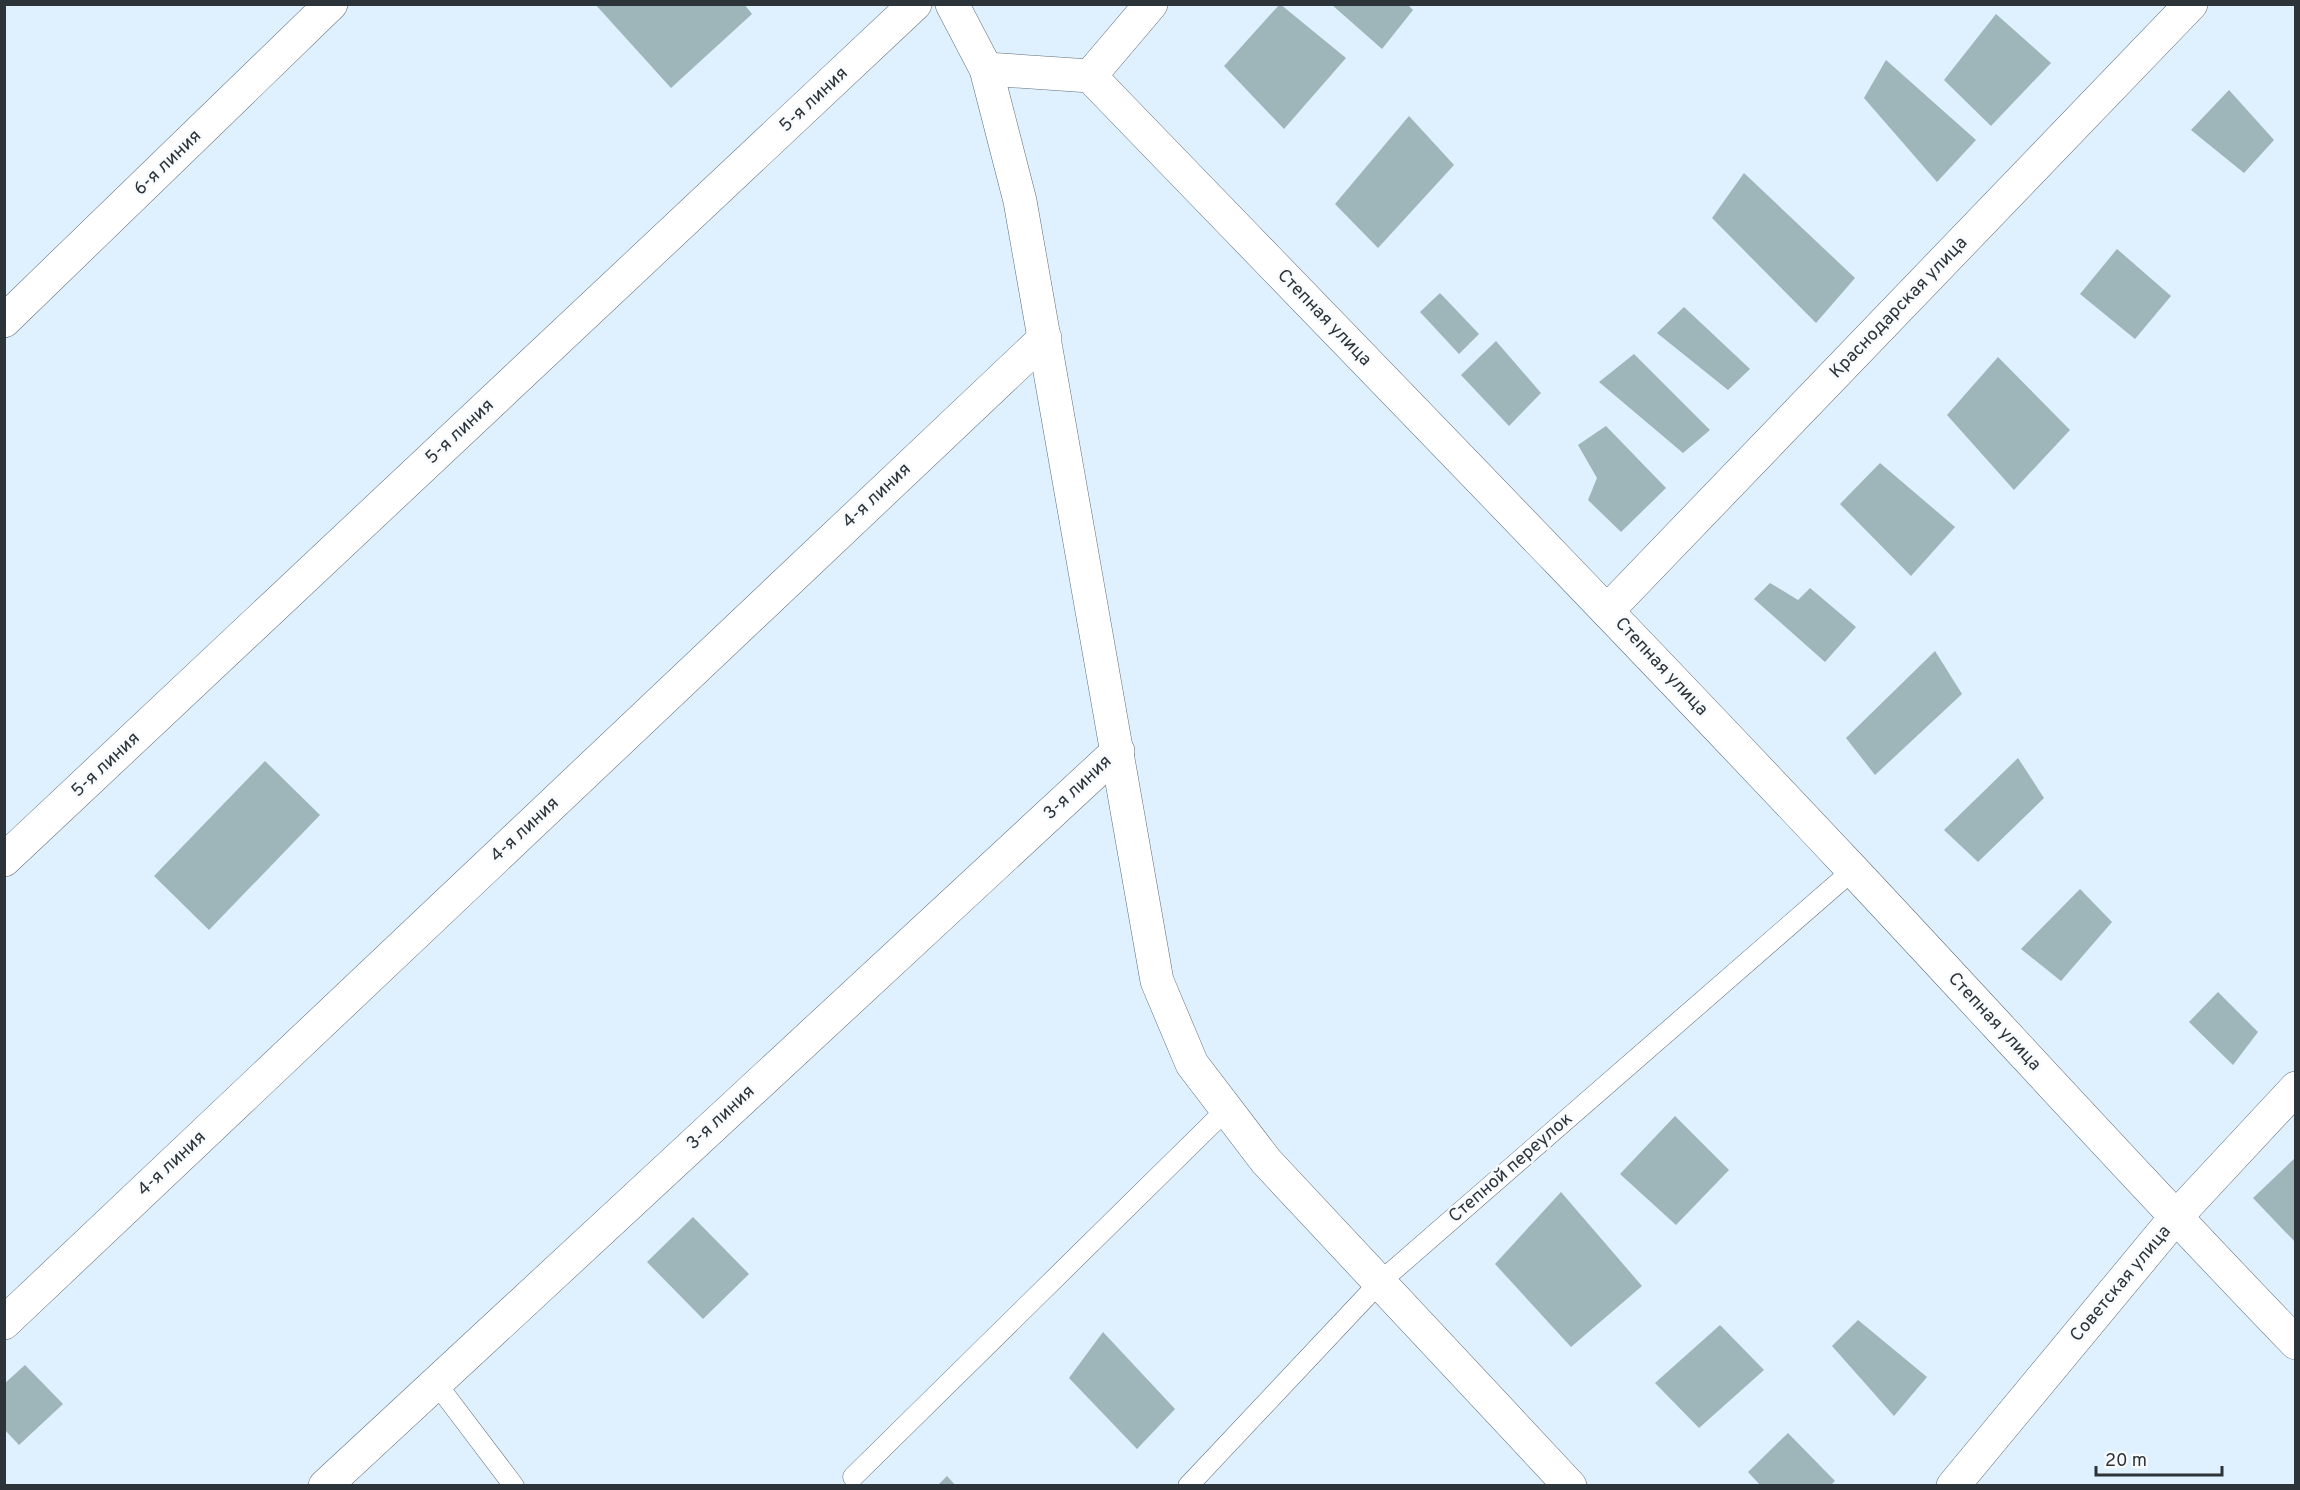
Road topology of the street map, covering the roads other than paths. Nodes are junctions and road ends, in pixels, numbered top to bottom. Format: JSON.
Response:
{"nodes":[{"id":1,"x":331,"y":4,"type":"edge"},
{"id":2,"x":915,"y":4,"type":"edge"},
{"id":3,"x":952,"y":4,"type":"edge"},
{"id":4,"x":1151,"y":4,"type":"edge"},
{"id":5,"x":2191,"y":4,"type":"edge"},
{"id":6,"x":986,"y":69,"type":"junction"},
{"id":7,"x":1090,"y":76,"type":"junction"},
{"id":8,"x":4,"y":321,"type":"edge"},
{"id":9,"x":1045,"y":338,"type":"junction"},
{"id":10,"x":1607,"y":611,"type":"junction"},
{"id":11,"x":1118,"y":751,"type":"junction"},
{"id":12,"x":4,"y":860,"type":"edge"},
{"id":13,"x":1853,"y":870,"type":"junction"},
{"id":14,"x":2295,"y":1088,"type":"edge"},
{"id":15,"x":1227,"y":1108,"type":"junction"},
{"id":16,"x":2175,"y":1218,"type":"junction"},
{"id":17,"x":1380,"y":1282,"type":"junction"},
{"id":18,"x":4,"y":1323,"type":"edge"},
{"id":19,"x":2295,"y":1342,"type":"edge"},
{"id":20,"x":436,"y":1383,"type":"junction"},
{"id":21,"x":853,"y":1477,"type":"dead end"},
{"id":22,"x":325,"y":1485,"type":"edge"},
{"id":23,"x":514,"y":1485,"type":"edge"},
{"id":24,"x":1188,"y":1485,"type":"edge"},
{"id":25,"x":1570,"y":1485,"type":"edge"},
{"id":26,"x":1953,"y":1485,"type":"edge"}],
"edges":[{"from":1,"to":8,"type":"street","name":"6-я линия"},
{"from":2,"to":12,"type":"street","name":"5-я линия"},
{"from":3,"to":6,"type":"street"},
{"from":4,"to":7,"type":"street"},
{"from":5,"to":10,"type":"street","name":"Краснодарская улица"},
{"from":6,"to":7,"type":"street"},
{"from":6,"to":9,"type":"street"},
{"from":7,"to":10,"type":"street","name":"Степная улица"},
{"from":9,"to":11,"type":"street"},
{"from":9,"to":18,"type":"street","name":"4-я линия"},
{"from":10,"to":13,"type":"street","name":"Степная улица"},
{"from":11,"to":15,"type":"street"},
{"from":11,"to":20,"type":"street","name":"3-я линия"},
{"from":13,"to":16,"type":"street","name":"Степная улица"},
{"from":13,"to":17,"type":"lane","name":"Степной переулок"},
{"from":14,"to":16,"type":"street","name":"Советская улица"},
{"from":15,"to":17,"type":"street"},
{"from":15,"to":21,"type":"lane"},
{"from":16,"to":19,"type":"street","name":"Степная улица"},
{"from":16,"to":26,"type":"street","name":"Советская улица"},
{"from":17,"to":24,"type":"lane","name":"Степной переулок"},
{"from":17,"to":25,"type":"street"},
{"from":20,"to":22,"type":"street","name":"3-я линия"},
{"from":20,"to":23,"type":"lane"}]}
